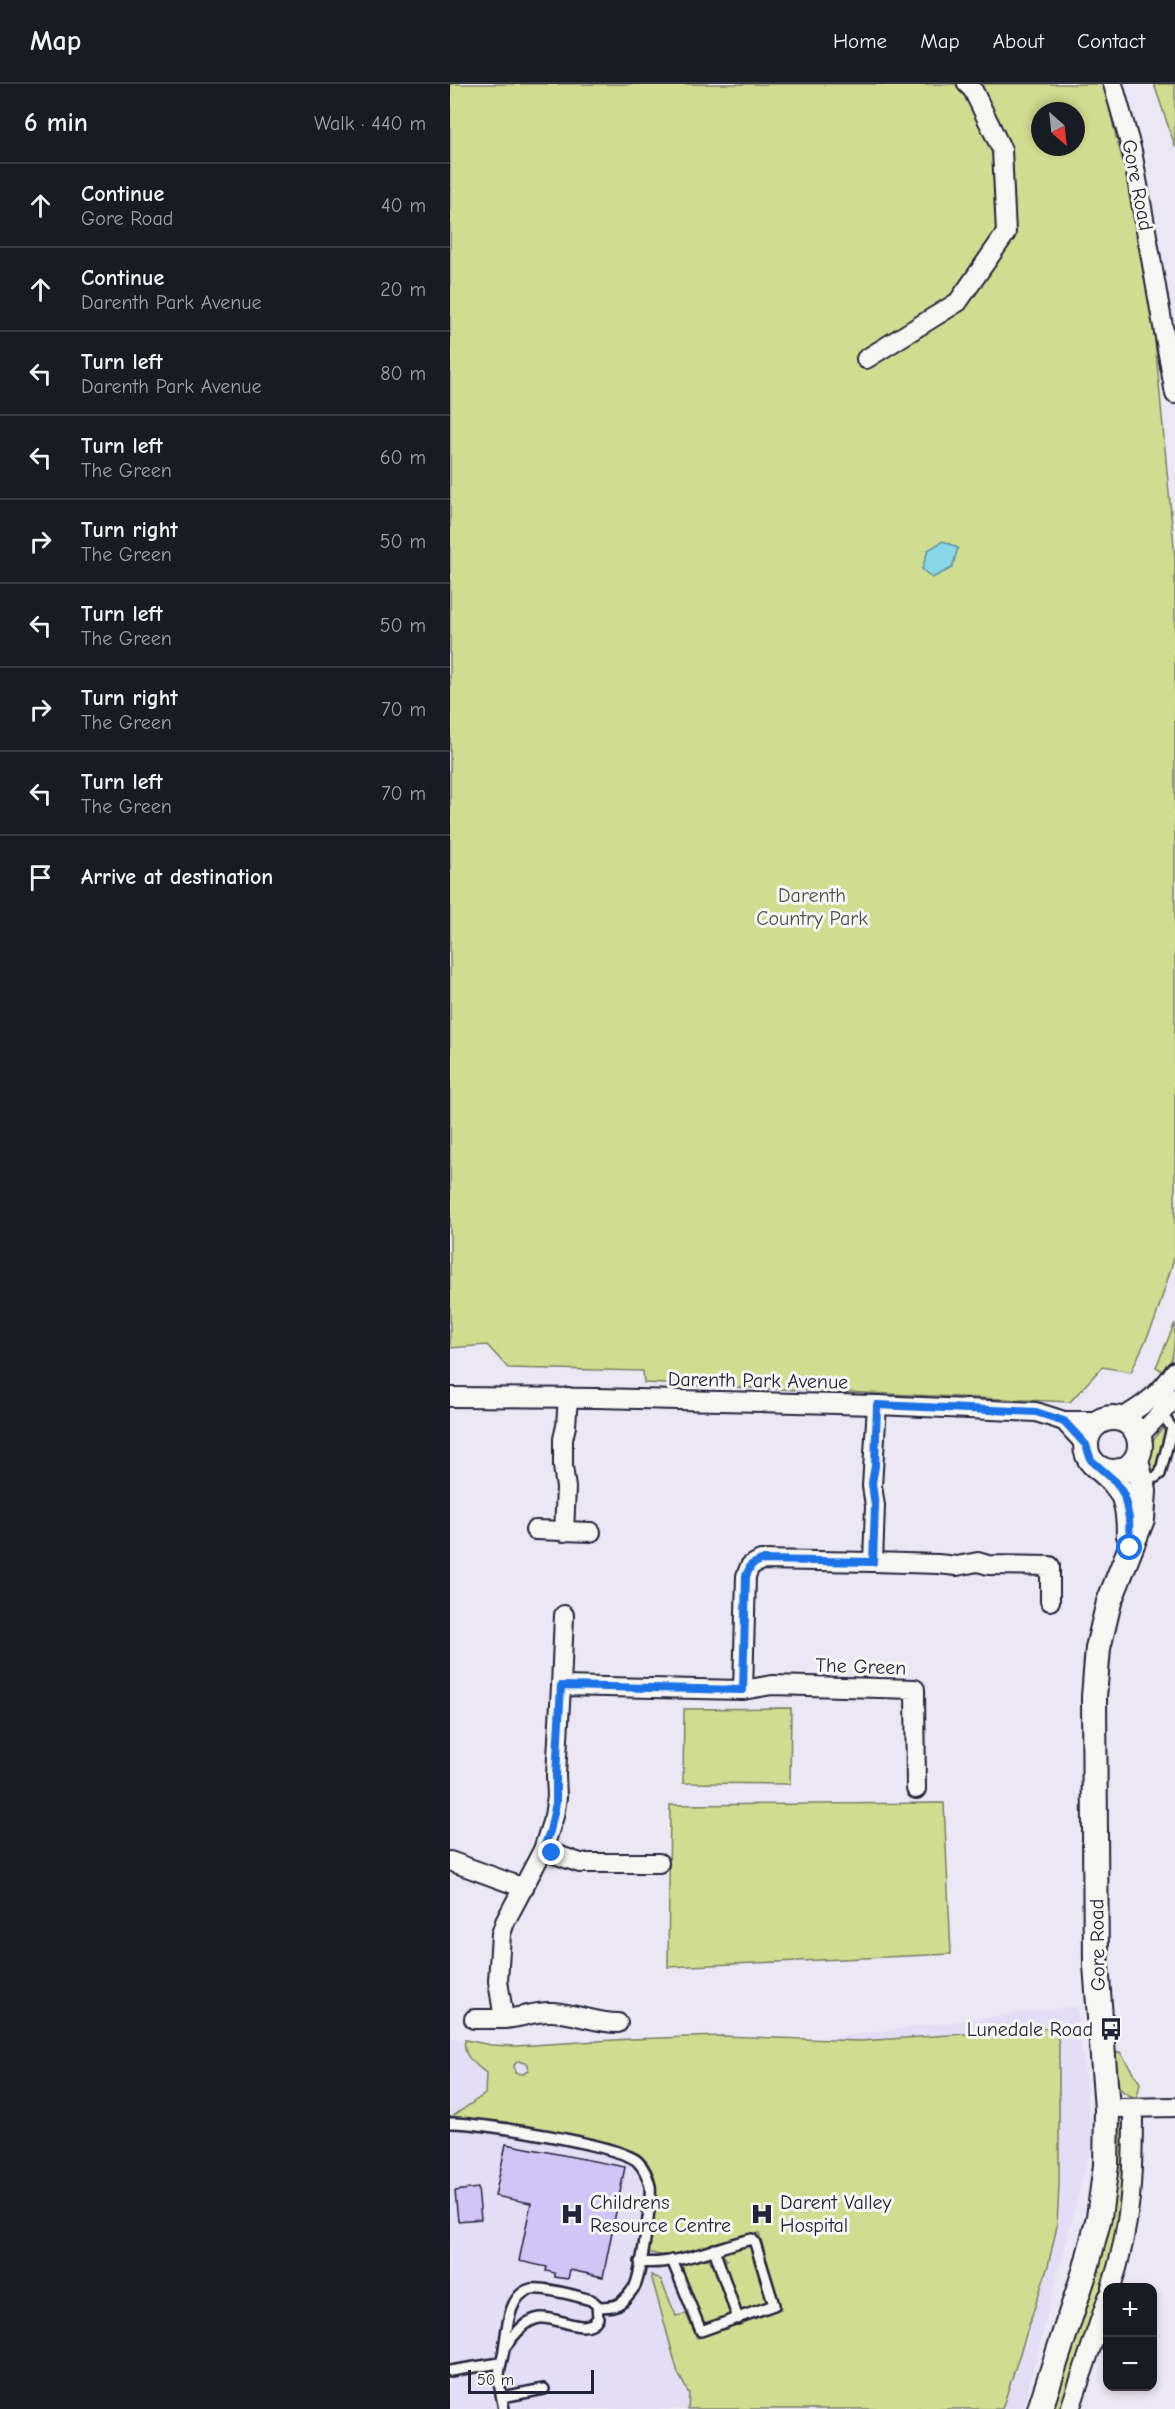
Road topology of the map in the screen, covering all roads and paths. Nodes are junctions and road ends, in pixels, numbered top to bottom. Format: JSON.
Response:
{"nodes":[{"id":1,"x":967,"y":84,"type":"edge"},
{"id":2,"x":1113,"y":84,"type":"edge"},
{"id":3,"x":866,"y":358,"type":"dead end"},
{"id":4,"x":1175,"y":394,"type":"edge"},
{"id":5,"x":1175,"y":1371,"type":"edge"},
{"id":6,"x":450,"y":1397,"type":"edge"},
{"id":7,"x":568,"y":1397,"type":"junction"},
{"id":8,"x":1175,"y":1398,"type":"edge"},
{"id":9,"x":877,"y":1405,"type":"junction"},
{"id":10,"x":1162,"y":1414,"type":"junction"},
{"id":11,"x":1110,"y":1420,"type":"junction"},
{"id":12,"x":1064,"y":1421,"type":"junction"},
{"id":13,"x":1139,"y":1436,"type":"junction"},
{"id":14,"x":1086,"y":1445,"type":"junction"},
{"id":15,"x":1099,"y":1468,"type":"junction"},
{"id":16,"x":1139,"y":1471,"type":"junction"},
{"id":17,"x":535,"y":1530,"type":"dead end"},
{"id":18,"x":564,"y":1532,"type":"junction"},
{"id":19,"x":591,"y":1532,"type":"dead end"},
{"id":20,"x":1130,"y":1548,"type":"junction"},
{"id":21,"x":873,"y":1562,"type":"junction"},
{"id":22,"x":1050,"y":1601,"type":"dead end"},
{"id":23,"x":564,"y":1615,"type":"dead end"},
{"id":24,"x":561,"y":1686,"type":"junction"},
{"id":25,"x":743,"y":1690,"type":"junction"},
{"id":26,"x":916,"y":1789,"type":"dead end"},
{"id":27,"x":543,"y":1850,"type":"junction"},
{"id":28,"x":450,"y":1861,"type":"edge"},
{"id":29,"x":659,"y":1863,"type":"dead end"},
{"id":30,"x":524,"y":1888,"type":"junction"},
{"id":31,"x":474,"y":2019,"type":"dead end"},
{"id":32,"x":504,"y":2019,"type":"junction"},
{"id":33,"x":618,"y":2023,"type":"dead end"},
{"id":34,"x":1175,"y":2107,"type":"edge"},
{"id":35,"x":1133,"y":2108,"type":"junction"},
{"id":36,"x":1107,"y":2109,"type":"junction"},
{"id":37,"x":450,"y":2123,"type":"edge"},
{"id":38,"x":714,"y":2249,"type":"junction"},
{"id":39,"x":672,"y":2260,"type":"junction"},
{"id":40,"x":640,"y":2262,"type":"junction"},
{"id":41,"x":1113,"y":2283,"type":"edge"},
{"id":42,"x":598,"y":2307,"type":"junction"},
{"id":43,"x":1103,"y":2309,"type":"edge"},
{"id":44,"x":738,"y":2319,"type":"junction"},
{"id":45,"x":504,"y":2348,"type":"junction"},
{"id":46,"x":500,"y":2363,"type":"junction"},
{"id":47,"x":450,"y":2371,"type":"edge"},
{"id":48,"x":544,"y":2389,"type":"dead end"},
{"id":49,"x":502,"y":2397,"type":"junction"},
{"id":50,"x":504,"y":2409,"type":"edge"},
{"id":51,"x":1040,"y":2409,"type":"edge"},
{"id":52,"x":1070,"y":2409,"type":"edge"}],
"edges":[{"from":1,"to":3,"type":"street"},
{"from":2,"to":4,"type":"street","name":"Gore Road"},
{"from":5,"to":11,"type":"street"},
{"from":6,"to":7,"type":"street","name":"Darenth Park Avenue"},
{"from":7,"to":9,"type":"street","name":"Darenth Park Avenue"},
{"from":7,"to":18,"type":"street"},
{"from":8,"to":10,"type":"street"},
{"from":9,"to":12,"type":"street","name":"Darenth Park Avenue"},
{"from":9,"to":21,"type":"street"},
{"from":10,"to":13,"type":"street"},
{"from":10,"to":16,"type":"lane"},
{"from":11,"to":12,"type":"street","name":"Darenth Park Avenue"},
{"from":11,"to":13,"type":"street"},
{"from":11,"to":14,"type":"street"},
{"from":12,"to":14,"type":"street","name":"Darenth Park Avenue"},
{"from":13,"to":16,"type":"street"},
{"from":14,"to":15,"type":"street"},
{"from":15,"to":16,"type":"street"},
{"from":15,"to":20,"type":"street","name":"Gore Road"},
{"from":16,"to":20,"type":"street","name":"Gore Road"},
{"from":17,"to":18,"type":"street"},
{"from":18,"to":19,"type":"street"},
{"from":20,"to":36,"type":"street","name":"Gore Road"},
{"from":21,"to":22,"type":"street"},
{"from":21,"to":25,"type":"street"},
{"from":23,"to":24,"type":"street"},
{"from":24,"to":25,"type":"street","name":"The Green"},
{"from":24,"to":27,"type":"street"},
{"from":25,"to":26,"type":"street","name":"The Green"},
{"from":27,"to":29,"type":"street"},
{"from":27,"to":30,"type":"street"},
{"from":28,"to":30,"type":"street"},
{"from":30,"to":32,"type":"street"},
{"from":31,"to":32,"type":"street"},
{"from":32,"to":33,"type":"street"},
{"from":34,"to":35,"type":"street"},
{"from":35,"to":36,"type":"street"},
{"from":35,"to":41,"type":"street"},
{"from":36,"to":51,"type":"street","name":"Gore Road"},
{"from":37,"to":40,"type":"lane"},
{"from":38,"to":39,"type":"lane"},
{"from":38,"to":44,"type":"lane"},
{"from":38,"to":44,"type":"lane"},
{"from":39,"to":40,"type":"lane"},
{"from":39,"to":44,"type":"lane"},
{"from":40,"to":42,"type":"lane"},
{"from":42,"to":45,"type":"lane"},
{"from":42,"to":45,"type":"lane"},
{"from":43,"to":52,"type":"street"},
{"from":45,"to":46,"type":"lane"},
{"from":46,"to":47,"type":"lane"},
{"from":46,"to":49,"type":"lane"},
{"from":48,"to":49,"type":"lane"},
{"from":49,"to":50,"type":"lane"}]}
